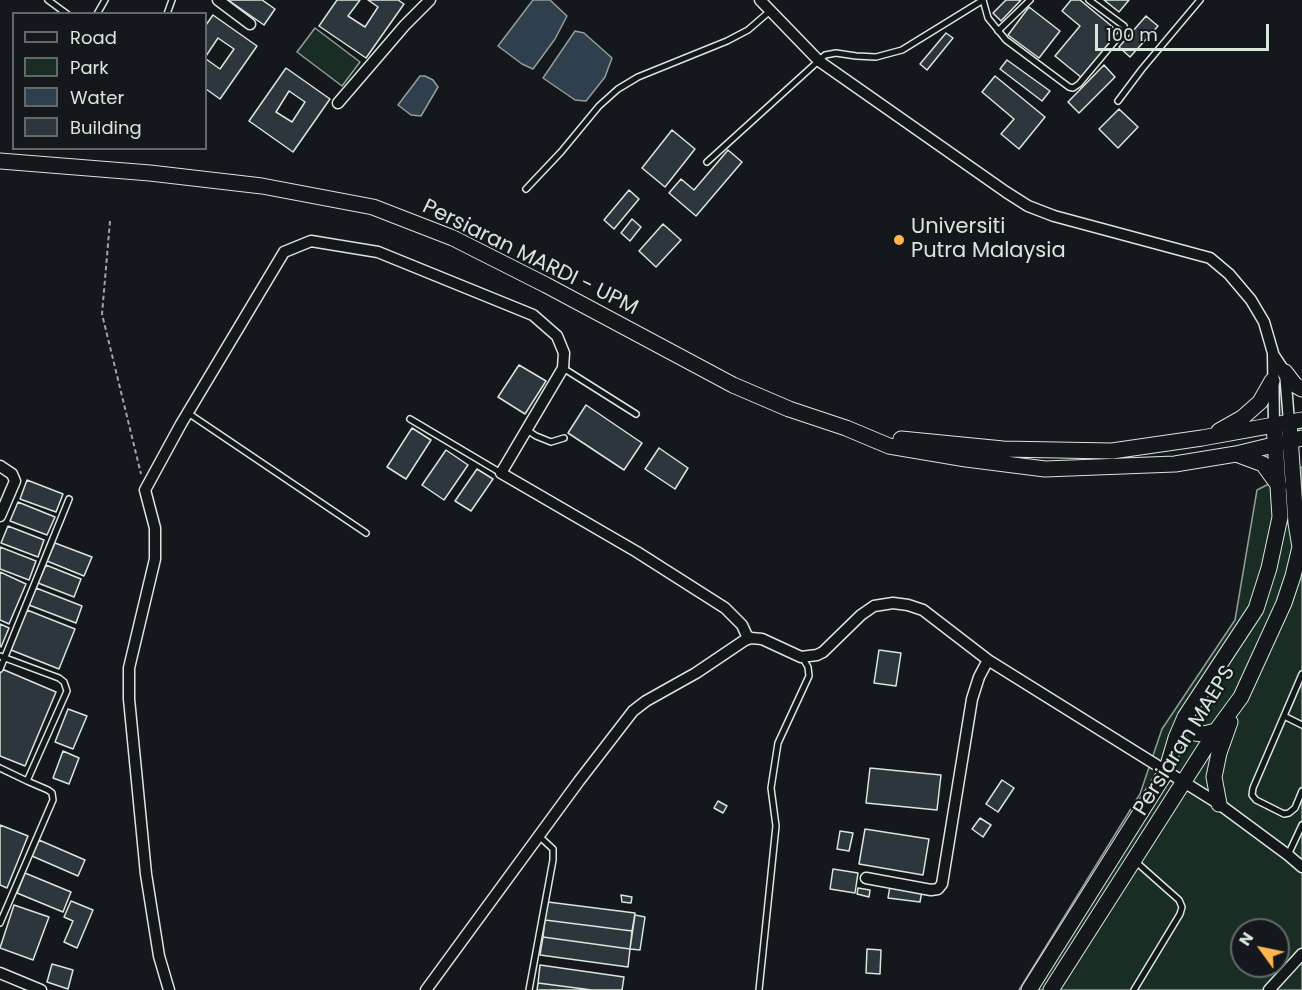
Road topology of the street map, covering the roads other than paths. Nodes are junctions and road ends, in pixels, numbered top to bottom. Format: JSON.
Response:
{"nodes":[{"id":1,"x":48,"y":0,"type":"edge"},
{"id":2,"x":218,"y":0,"type":"edge"},
{"id":3,"x":430,"y":0,"type":"edge"},
{"id":4,"x":760,"y":0,"type":"edge"},
{"id":5,"x":1030,"y":0,"type":"edge"},
{"id":6,"x":1089,"y":0,"type":"edge"},
{"id":7,"x":1200,"y":0,"type":"edge"},
{"id":8,"x":770,"y":11,"type":"junction"},
{"id":9,"x":64,"y":12,"type":"edge"},
{"id":10,"x":250,"y":24,"type":"dead end"},
{"id":11,"x":998,"y":31,"type":"junction"},
{"id":12,"x":819,"y":61,"type":"junction"},
{"id":13,"x":1118,"y":101,"type":"dead end"},
{"id":14,"x":338,"y":103,"type":"dead end"},
{"id":15,"x":0,"y":161,"type":"edge"},
{"id":16,"x":707,"y":162,"type":"dead end"},
{"id":17,"x":526,"y":189,"type":"dead end"},
{"id":18,"x":1272,"y":353,"type":"junction"},
{"id":19,"x":563,"y":368,"type":"junction"},
{"id":20,"x":1285,"y":372,"type":"junction"},
{"id":21,"x":1272,"y":381,"type":"junction"},
{"id":22,"x":1302,"y":389,"type":"edge"},
{"id":23,"x":188,"y":412,"type":"junction"},
{"id":24,"x":636,"y":414,"type":"dead end"},
{"id":25,"x":410,"y":419,"type":"dead end"},
{"id":26,"x":1288,"y":422,"type":"edge"},
{"id":27,"x":846,"y":428,"type":"junction"},
{"id":28,"x":527,"y":430,"type":"junction"},
{"id":29,"x":564,"y":438,"type":"dead end"},
{"id":30,"x":1202,"y":438,"type":"junction"},
{"id":31,"x":1290,"y":440,"type":"edge"},
{"id":32,"x":1236,"y":454,"type":"junction"},
{"id":33,"x":0,"y":466,"type":"edge"},
{"id":34,"x":501,"y":473,"type":"junction"},
{"id":35,"x":1279,"y":486,"type":"junction"},
{"id":36,"x":69,"y":499,"type":"dead end"},
{"id":37,"x":0,"y":516,"type":"edge"},
{"id":38,"x":366,"y":533,"type":"dead end"},
{"id":39,"x":1301,"y":543,"type":"edge"},
{"id":40,"x":746,"y":631,"type":"junction"},
{"id":41,"x":2,"y":657,"type":"edge"},
{"id":42,"x":801,"y":657,"type":"junction"},
{"id":43,"x":988,"y":660,"type":"junction"},
{"id":44,"x":0,"y":669,"type":"edge"},
{"id":45,"x":1302,"y":674,"type":"edge"},
{"id":46,"x":1241,"y":697,"type":"junction"},
{"id":47,"x":1284,"y":716,"type":"junction"},
{"id":48,"x":1185,"y":717,"type":"junction"},
{"id":49,"x":1302,"y":725,"type":"edge"},
{"id":50,"x":1216,"y":731,"type":"junction"},
{"id":51,"x":0,"y":768,"type":"edge"},
{"id":52,"x":1166,"y":772,"type":"junction"},
{"id":53,"x":27,"y":781,"type":"junction"},
{"id":54,"x":1184,"y":782,"type":"junction"},
{"id":55,"x":1302,"y":791,"type":"edge"},
{"id":56,"x":1219,"y":804,"type":"junction"},
{"id":57,"x":1302,"y":825,"type":"edge"},
{"id":58,"x":539,"y":836,"type":"junction"},
{"id":59,"x":1288,"y":855,"type":"junction"},
{"id":60,"x":1134,"y":860,"type":"junction"},
{"id":61,"x":1302,"y":867,"type":"edge"},
{"id":62,"x":866,"y":878,"type":"dead end"},
{"id":63,"x":0,"y":923,"type":"edge"},
{"id":64,"x":1302,"y":954,"type":"edge"},
{"id":65,"x":0,"y":973,"type":"edge"},
{"id":66,"x":40,"y":990,"type":"edge"},
{"id":67,"x":169,"y":990,"type":"edge"},
{"id":68,"x":426,"y":990,"type":"edge"},
{"id":69,"x":529,"y":990,"type":"edge"},
{"id":70,"x":759,"y":990,"type":"edge"},
{"id":71,"x":1029,"y":990,"type":"edge"},
{"id":72,"x":1051,"y":990,"type":"edge"},
{"id":73,"x":1134,"y":990,"type":"edge"},
{"id":74,"x":1269,"y":990,"type":"edge"}],
"edges":[{"from":1,"to":9,"type":"lane"},
{"from":2,"to":10,"type":"street"},
{"from":3,"to":14,"type":"street"},
{"from":4,"to":8,"type":"street"},
{"from":5,"to":11,"type":"lane"},
{"from":6,"to":11,"type":"lane"},
{"from":7,"to":13,"type":"lane"},
{"from":8,"to":12,"type":"street"},
{"from":8,"to":17,"type":"lane"},
{"from":11,"to":12,"type":"lane"},
{"from":12,"to":16,"type":"lane"},
{"from":12,"to":18,"type":"street"},
{"from":15,"to":27,"type":"street","name":"Persiaran MARDI - UPM"},
{"from":18,"to":20,"type":"street"},
{"from":18,"to":21,"type":"street"},
{"from":19,"to":23,"type":"street"},
{"from":19,"to":24,"type":"lane"},
{"from":19,"to":28,"type":"street"},
{"from":20,"to":22,"type":"street"},
{"from":20,"to":26,"type":"street"},
{"from":21,"to":26,"type":"street"},
{"from":21,"to":30,"type":"street"},
{"from":23,"to":38,"type":"lane"},
{"from":23,"to":67,"type":"street"},
{"from":25,"to":34,"type":"lane"},
{"from":26,"to":30,"type":"street","name":"Persiaran MARDI - UPM"},
{"from":26,"to":31,"type":"street","name":"Persiaran MAEPS"},
{"from":27,"to":30,"type":"street","name":"Persiaran MARDI - UPM"},
{"from":27,"to":32,"type":"street","name":"Persiaran MARDI - UPM"},
{"from":28,"to":29,"type":"lane"},
{"from":28,"to":34,"type":"street"},
{"from":31,"to":32,"type":"street","name":"Persiaran MARDI - UPM"},
{"from":31,"to":35,"type":"street","name":"Persiaran MAEPS"},
{"from":31,"to":39,"type":"street","name":"Persiaran MAEPS"},
{"from":32,"to":35,"type":"street"},
{"from":33,"to":37,"type":"street"},
{"from":34,"to":40,"type":"street"},
{"from":35,"to":48,"type":"street","name":"Persiaran MAEPS"},
{"from":36,"to":41,"type":"lane"},
{"from":39,"to":46,"type":"street","name":"Persiaran MAEPS"},
{"from":40,"to":42,"type":"street"},
{"from":40,"to":58,"type":"street"},
{"from":41,"to":44,"type":"lane"},
{"from":41,"to":53,"type":"lane"},
{"from":42,"to":43,"type":"street"},
{"from":42,"to":70,"type":"lane"},
{"from":43,"to":52,"type":"street"},
{"from":43,"to":62,"type":"street"},
{"from":45,"to":47,"type":"lane"},
{"from":46,"to":50,"type":"street","name":"Persiaran MAEPS"},
{"from":46,"to":56,"type":"street"},
{"from":47,"to":49,"type":"lane"},
{"from":47,"to":55,"type":"lane"},
{"from":48,"to":50,"type":"street"},
{"from":48,"to":52,"type":"street","name":"Persiaran MAEPS"},
{"from":50,"to":54,"type":"street","name":"Persiaran MAEPS"},
{"from":51,"to":53,"type":"lane"},
{"from":52,"to":54,"type":"street"},
{"from":52,"to":71,"type":"street","name":"Persiaran MAEPS"},
{"from":53,"to":63,"type":"lane"},
{"from":54,"to":56,"type":"street"},
{"from":54,"to":60,"type":"street","name":"Persiaran MAEPS"},
{"from":56,"to":59,"type":"street"},
{"from":57,"to":59,"type":"lane"},
{"from":58,"to":68,"type":"street"},
{"from":58,"to":69,"type":"lane"},
{"from":59,"to":61,"type":"street"},
{"from":60,"to":72,"type":"street","name":"Persiaran MAEPS"},
{"from":60,"to":73,"type":"lane"},
{"from":64,"to":74,"type":"street"},
{"from":65,"to":66,"type":"street"}]}
